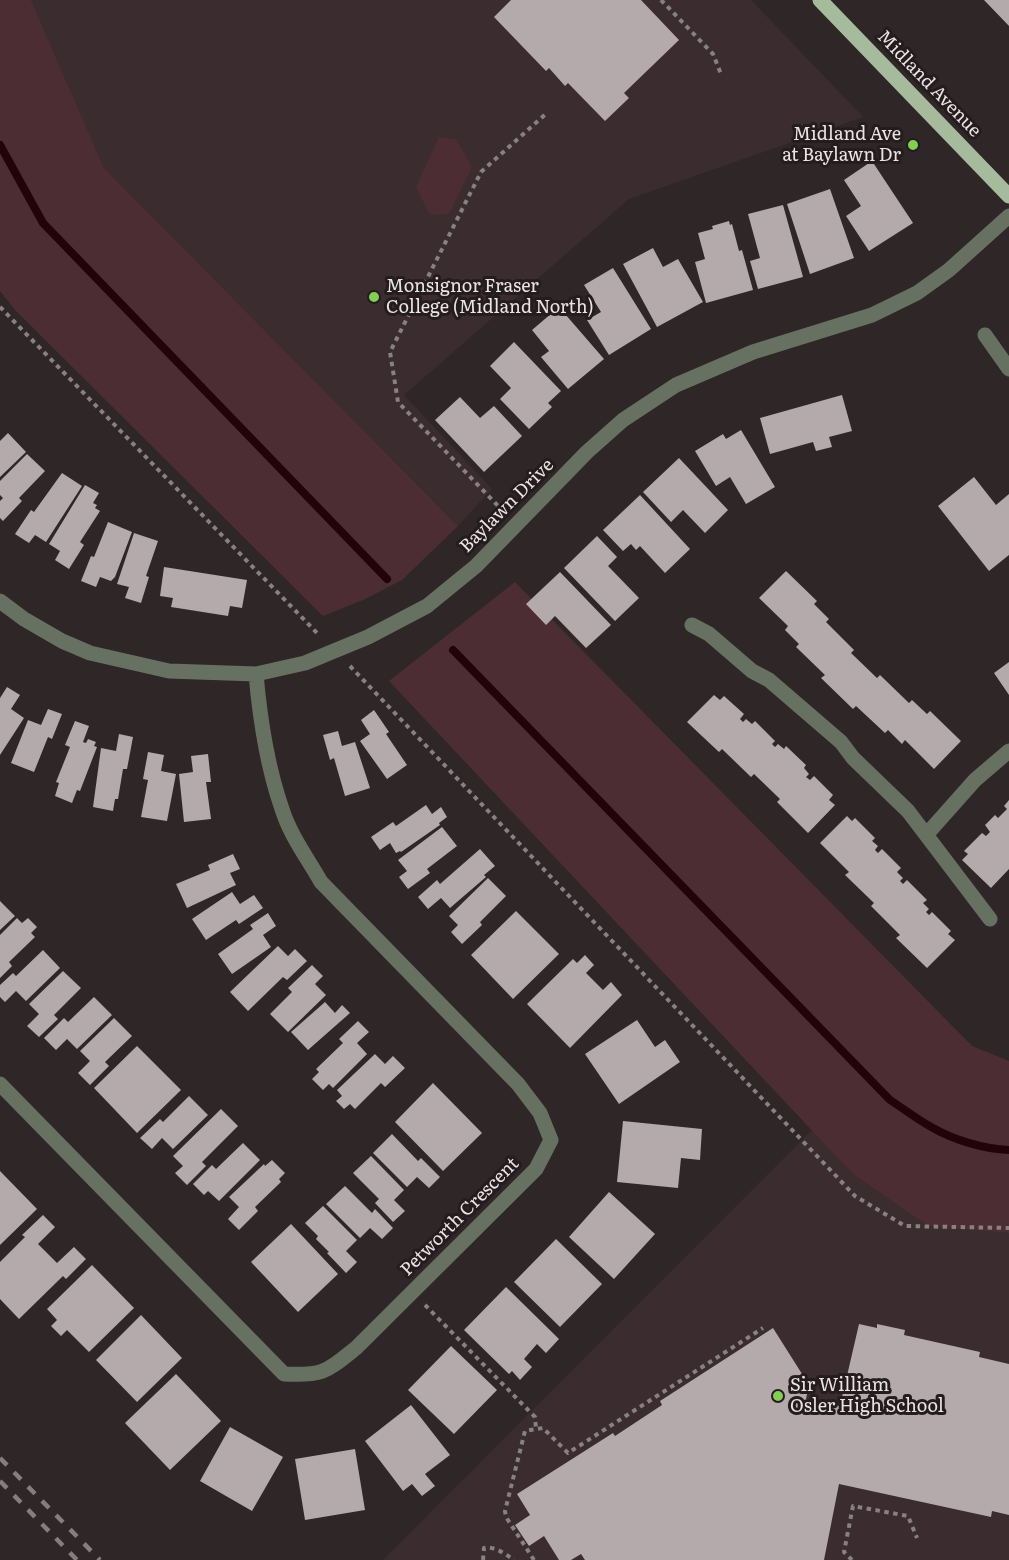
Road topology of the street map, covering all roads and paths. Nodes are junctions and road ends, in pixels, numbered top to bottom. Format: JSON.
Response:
{"nodes":[{"id":1,"x":661,"y":0,"type":"edge"},
{"id":2,"x":820,"y":0,"type":"edge"},
{"id":3,"x":721,"y":74,"type":"dead end"},
{"id":4,"x":549,"y":112,"type":"dead end"},
{"id":5,"x":1009,"y":196,"type":"edge"},
{"id":6,"x":1009,"y":216,"type":"edge"},
{"id":7,"x":0,"y":307,"type":"edge"},
{"id":8,"x":985,"y":335,"type":"dead end"},
{"id":9,"x":1009,"y":369,"type":"edge"},
{"id":10,"x":517,"y":525,"type":"junction"},
{"id":11,"x":0,"y":601,"type":"edge"},
{"id":12,"x":692,"y":625,"type":"dead end"},
{"id":13,"x":335,"y":651,"type":"junction"},
{"id":14,"x":256,"y":674,"type":"junction"},
{"id":15,"x":1009,"y":751,"type":"edge"},
{"id":16,"x":927,"y":834,"type":"junction"},
{"id":17,"x":990,"y":919,"type":"dead end"},
{"id":18,"x":0,"y":1084,"type":"edge"},
{"id":19,"x":1009,"y":1228,"type":"edge"},
{"id":20,"x":412,"y":1291,"type":"junction"},
{"id":21,"x":763,"y":1328,"type":"dead end"},
{"id":22,"x":536,"y":1429,"type":"junction"},
{"id":23,"x":917,"y":1538,"type":"dead end"},
{"id":24,"x":483,"y":1560,"type":"edge"},
{"id":25,"x":514,"y":1560,"type":"edge"},
{"id":26,"x":534,"y":1560,"type":"edge"},
{"id":27,"x":852,"y":1560,"type":"edge"}],
"edges":[{"from":1,"to":3,"type":"path"},
{"from":2,"to":5,"type":"main road","name":"Midland Avenue"},
{"from":4,"to":10,"type":"path"},
{"from":6,"to":10,"type":"street","name":"Baylawn Drive"},
{"from":7,"to":13,"type":"path"},
{"from":8,"to":9,"type":"street"},
{"from":10,"to":13,"type":"street","name":"Baylawn Drive"},
{"from":11,"to":14,"type":"street","name":"Baylawn Drive"},
{"from":12,"to":16,"type":"street"},
{"from":13,"to":14,"type":"street","name":"Baylawn Drive"},
{"from":13,"to":19,"type":"path"},
{"from":14,"to":20,"type":"street","name":"Petworth Crescent"},
{"from":15,"to":16,"type":"street"},
{"from":16,"to":17,"type":"street"},
{"from":18,"to":20,"type":"street","name":"Petworth Crescent"},
{"from":20,"to":22,"type":"path"},
{"from":21,"to":22,"type":"path"},
{"from":22,"to":26,"type":"path"},
{"from":23,"to":27,"type":"path"},
{"from":24,"to":25,"type":"path"}]}
